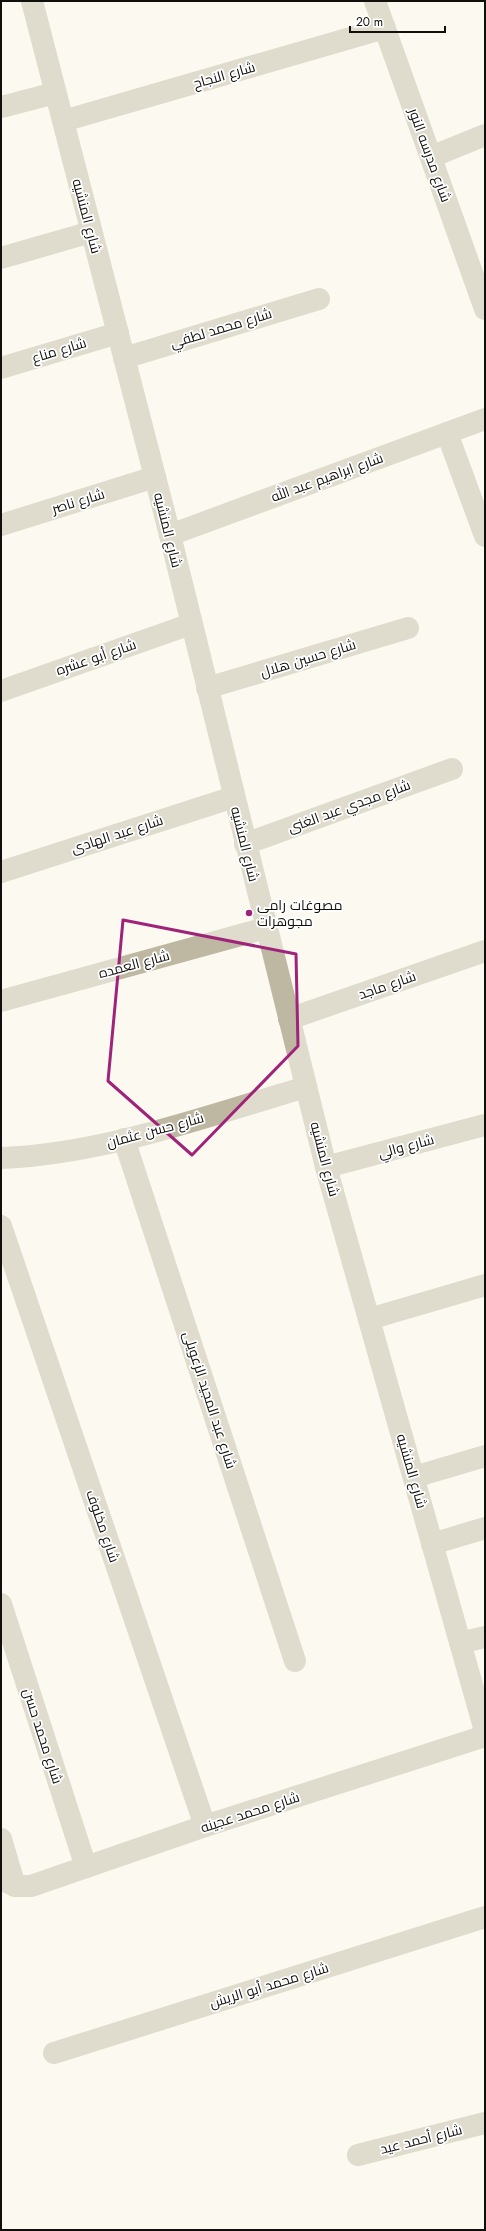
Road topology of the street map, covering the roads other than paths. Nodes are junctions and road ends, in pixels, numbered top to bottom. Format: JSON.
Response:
{"nodes":[{"id":1,"x":32,"y":1,"type":"edge"},
{"id":2,"x":375,"y":1,"type":"edge"},
{"id":3,"x":385,"y":28,"type":"junction"},
{"id":4,"x":55,"y":93,"type":"junction"},
{"id":5,"x":1,"y":107,"type":"edge"},
{"id":6,"x":63,"y":121,"type":"junction"},
{"id":7,"x":485,"y":135,"type":"edge"},
{"id":8,"x":431,"y":157,"type":"junction"},
{"id":9,"x":91,"y":232,"type":"junction"},
{"id":10,"x":1,"y":258,"type":"edge"},
{"id":11,"x":319,"y":299,"type":"dead end"},
{"id":12,"x":485,"y":309,"type":"edge"},
{"id":13,"x":118,"y":333,"type":"junction"},
{"id":14,"x":124,"y":358,"type":"junction"},
{"id":15,"x":1,"y":368,"type":"edge"},
{"id":16,"x":485,"y":419,"type":"edge"},
{"id":17,"x":447,"y":433,"type":"junction"},
{"id":18,"x":155,"y":477,"type":"junction"},
{"id":19,"x":1,"y":525,"type":"edge"},
{"id":20,"x":170,"y":535,"type":"junction"},
{"id":21,"x":485,"y":536,"type":"edge"},
{"id":22,"x":191,"y":624,"type":"junction"},
{"id":23,"x":408,"y":628,"type":"dead end"},
{"id":24,"x":207,"y":688,"type":"junction"},
{"id":25,"x":1,"y":691,"type":"edge"},
{"id":26,"x":452,"y":769,"type":"dead end"},
{"id":27,"x":234,"y":797,"type":"junction"},
{"id":28,"x":245,"y":844,"type":"junction"},
{"id":29,"x":1,"y":872,"type":"edge"},
{"id":30,"x":266,"y":928,"type":"junction"},
{"id":31,"x":485,"y":951,"type":"edge"},
{"id":32,"x":1,"y":1001,"type":"edge"},
{"id":33,"x":289,"y":1019,"type":"junction"},
{"id":34,"x":306,"y":1087,"type":"junction"},
{"id":35,"x":485,"y":1125,"type":"edge"},
{"id":36,"x":124,"y":1139,"type":"junction"},
{"id":37,"x":1,"y":1158,"type":"edge"},
{"id":38,"x":326,"y":1167,"type":"junction"},
{"id":39,"x":1,"y":1226,"type":"edge"},
{"id":40,"x":485,"y":1285,"type":"edge"},
{"id":41,"x":369,"y":1319,"type":"junction"},
{"id":42,"x":485,"y":1456,"type":"edge"},
{"id":43,"x":414,"y":1478,"type":"junction"},
{"id":44,"x":485,"y":1528,"type":"edge"},
{"id":45,"x":432,"y":1544,"type":"junction"},
{"id":46,"x":1,"y":1604,"type":"edge"},
{"id":47,"x":485,"y":1637,"type":"edge"},
{"id":48,"x":460,"y":1643,"type":"junction"},
{"id":49,"x":295,"y":1662,"type":"dead end"},
{"id":50,"x":485,"y":1731,"type":"edge"},
{"id":51,"x":485,"y":1736,"type":"edge"},
{"id":52,"x":205,"y":1826,"type":"junction"},
{"id":53,"x":1,"y":1839,"type":"edge"},
{"id":54,"x":86,"y":1867,"type":"junction"},
{"id":55,"x":8,"y":1882,"type":"edge"},
{"id":56,"x":485,"y":1917,"type":"edge"},
{"id":57,"x":54,"y":2053,"type":"dead end"},
{"id":58,"x":485,"y":2123,"type":"edge"},
{"id":59,"x":358,"y":2155,"type":"dead end"}],
"edges":[{"from":1,"to":4,"type":"street","name":"شارع المنشيه"},
{"from":2,"to":3,"type":"street","name":"شارع مدرسه النور"},
{"from":3,"to":6,"type":"street","name":"شارع النجاح"},
{"from":3,"to":8,"type":"street","name":"شارع مدرسه النور"},
{"from":4,"to":5,"type":"street"},
{"from":4,"to":6,"type":"street","name":"شارع المنشيه"},
{"from":6,"to":9,"type":"street","name":"شارع المنشيه"},
{"from":7,"to":8,"type":"street"},
{"from":8,"to":12,"type":"street","name":"شارع مدرسه النور"},
{"from":9,"to":10,"type":"street"},
{"from":9,"to":13,"type":"street","name":"شارع المنشيه"},
{"from":11,"to":14,"type":"street","name":"شارع محمد لطفي"},
{"from":13,"to":14,"type":"street","name":"شارع المنشيه"},
{"from":13,"to":15,"type":"street","name":"شارع مناع"},
{"from":14,"to":18,"type":"street","name":"شارع المنشيه"},
{"from":16,"to":17,"type":"street","name":"شارع ابراهيم عبد الله"},
{"from":17,"to":20,"type":"street","name":"شارع ابراهيم عبد الله"},
{"from":17,"to":21,"type":"street"},
{"from":18,"to":19,"type":"street","name":"شارع ناصر"},
{"from":18,"to":20,"type":"street","name":"شارع المنشيه"},
{"from":20,"to":22,"type":"street","name":"شارع المنشيه"},
{"from":22,"to":24,"type":"street","name":"شارع المنشيه"},
{"from":22,"to":25,"type":"street","name":"شارع أبو عشره"},
{"from":23,"to":24,"type":"street","name":"شارع حسين هلال"},
{"from":24,"to":27,"type":"street","name":"شارع المنشيه"},
{"from":26,"to":28,"type":"street","name":"شارع مجدي عبد الغنى"},
{"from":27,"to":28,"type":"street","name":"شارع المنشيه"},
{"from":27,"to":29,"type":"street","name":"شارع عبد الهادى"},
{"from":28,"to":30,"type":"street","name":"شارع المنشيه"},
{"from":30,"to":32,"type":"street","name":"شارع العمده"},
{"from":30,"to":33,"type":"street","name":"شارع المنشيه"},
{"from":31,"to":33,"type":"street","name":"شارع ماجد"},
{"from":33,"to":34,"type":"street","name":"شارع المنشيه"},
{"from":34,"to":36,"type":"street","name":"شارع حسن عثمان"},
{"from":34,"to":38,"type":"street","name":"شارع المنشيه"},
{"from":35,"to":38,"type":"street","name":"شارع والي"},
{"from":36,"to":37,"type":"street","name":"شارع حسن عثمان"},
{"from":36,"to":49,"type":"street","name":"شارع عبد المجيد الزعويلى"},
{"from":38,"to":41,"type":"street","name":"شارع المنشيه"},
{"from":39,"to":52,"type":"street","name":"شارع مخلوف"},
{"from":40,"to":41,"type":"street"},
{"from":41,"to":43,"type":"street","name":"شارع المنشيه"},
{"from":42,"to":43,"type":"street"},
{"from":43,"to":45,"type":"street","name":"شارع المنشيه"},
{"from":44,"to":45,"type":"street"},
{"from":45,"to":48,"type":"street","name":"شارع المنشيه"},
{"from":46,"to":54,"type":"street","name":"شارع محمد حسن"},
{"from":47,"to":48,"type":"street"},
{"from":48,"to":50,"type":"street","name":"شارع المنشيه"},
{"from":51,"to":52,"type":"street","name":"شارع محمد عجينه"},
{"from":52,"to":54,"type":"street","name":"شارع محمد عجينه"},
{"from":53,"to":55,"type":"street"},
{"from":54,"to":55,"type":"street","name":"شارع محمد عجينه"},
{"from":56,"to":57,"type":"street","name":"شارع محمد أبو الريش"},
{"from":58,"to":59,"type":"street","name":"شارع أحمد عيد"}]}
